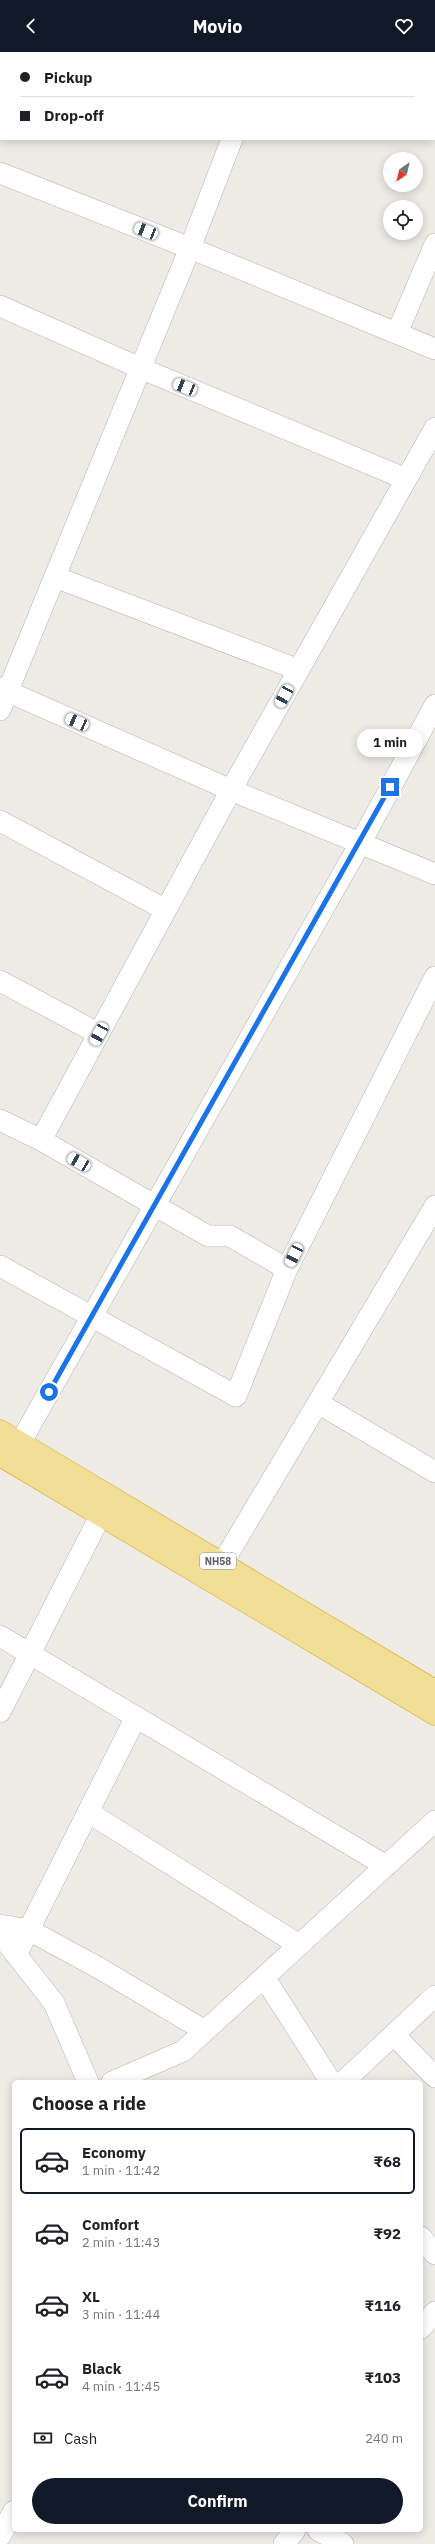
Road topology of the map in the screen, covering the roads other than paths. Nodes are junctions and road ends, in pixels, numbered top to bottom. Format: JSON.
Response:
{"nodes":[{"id":1,"x":232,"y":140,"type":"edge"},
{"id":2,"x":0,"y":173,"type":"edge"},
{"id":3,"x":435,"y":244,"type":"edge"},
{"id":4,"x":190,"y":248,"type":"junction"},
{"id":5,"x":0,"y":306,"type":"edge"},
{"id":6,"x":397,"y":333,"type":"junction"},
{"id":7,"x":435,"y":349,"type":"edge"},
{"id":8,"x":140,"y":368,"type":"junction"},
{"id":9,"x":435,"y":428,"type":"edge"},
{"id":10,"x":406,"y":478,"type":"junction"},
{"id":11,"x":54,"y":577,"type":"junction"},
{"id":12,"x":299,"y":670,"type":"junction"},
{"id":13,"x":2,"y":696,"type":"edge"},
{"id":14,"x":435,"y":705,"type":"edge"},
{"id":15,"x":231,"y":790,"type":"junction"},
{"id":16,"x":0,"y":821,"type":"edge"},
{"id":17,"x":361,"y":842,"type":"junction"},
{"id":18,"x":435,"y":874,"type":"edge"},
{"id":19,"x":166,"y":910,"type":"junction"},
{"id":20,"x":435,"y":977,"type":"edge"},
{"id":21,"x":0,"y":981,"type":"edge"},
{"id":22,"x":99,"y":1034,"type":"junction"},
{"id":23,"x":0,"y":1120,"type":"edge"},
{"id":24,"x":41,"y":1140,"type":"junction"},
{"id":25,"x":154,"y":1206,"type":"junction"},
{"id":26,"x":435,"y":1206,"type":"edge"},
{"id":27,"x":0,"y":1266,"type":"edge"},
{"id":28,"x":287,"y":1269,"type":"junction"},
{"id":29,"x":92,"y":1315,"type":"junction"},
{"id":30,"x":318,"y":1403,"type":"junction"},
{"id":31,"x":0,"y":1431,"type":"edge"},
{"id":32,"x":20,"y":1443,"type":"junction"},
{"id":33,"x":0,"y":1455,"type":"edge"},
{"id":34,"x":435,"y":1472,"type":"edge"},
{"id":35,"x":105,"y":1506,"type":"junction"},
{"id":36,"x":222,"y":1564,"type":"junction"},
{"id":37,"x":0,"y":1636,"type":"edge"},
{"id":38,"x":32,"y":1655,"type":"junction"},
{"id":39,"x":435,"y":1691,"type":"edge"},
{"id":40,"x":0,"y":1712,"type":"edge"},
{"id":41,"x":435,"y":1714,"type":"edge"},
{"id":42,"x":136,"y":1717,"type":"junction"},
{"id":43,"x":88,"y":1812,"type":"junction"},
{"id":44,"x":435,"y":1821,"type":"edge"},
{"id":45,"x":386,"y":1866,"type":"junction"},
{"id":46,"x":0,"y":1925,"type":"edge"},
{"id":47,"x":29,"y":1930,"type":"junction"},
{"id":48,"x":0,"y":1934,"type":"edge"},
{"id":49,"x":299,"y":1945,"type":"junction"},
{"id":50,"x":16,"y":1955,"type":"junction"},
{"id":51,"x":264,"y":1977,"type":"junction"},
{"id":52,"x":435,"y":1996,"type":"edge"},
{"id":53,"x":205,"y":2031,"type":"junction"},
{"id":54,"x":394,"y":2035,"type":"junction"},
{"id":55,"x":435,"y":2077,"type":"edge"},
{"id":56,"x":87,"y":2080,"type":"edge"},
{"id":57,"x":117,"y":2080,"type":"edge"},
{"id":58,"x":330,"y":2080,"type":"edge"},
{"id":59,"x":345,"y":2080,"type":"edge"},
{"id":60,"x":423,"y":2239,"type":"edge"},
{"id":61,"x":435,"y":2254,"type":"edge"},
{"id":62,"x":435,"y":2312,"type":"edge"},
{"id":63,"x":423,"y":2326,"type":"edge"},
{"id":64,"x":12,"y":2515,"type":"edge"},
{"id":65,"x":293,"y":2532,"type":"edge"},
{"id":66,"x":322,"y":2532,"type":"edge"},
{"id":67,"x":0,"y":2536,"type":"edge"},
{"id":68,"x":284,"y":2544,"type":"edge"},
{"id":69,"x":343,"y":2544,"type":"edge"}],
"edges":[{"from":1,"to":4,"type":"street"},
{"from":2,"to":4,"type":"street"},
{"from":3,"to":6,"type":"street"},
{"from":4,"to":6,"type":"street"},
{"from":4,"to":8,"type":"street"},
{"from":5,"to":8,"type":"street"},
{"from":6,"to":7,"type":"street"},
{"from":8,"to":10,"type":"street"},
{"from":8,"to":11,"type":"street"},
{"from":9,"to":10,"type":"street"},
{"from":10,"to":12,"type":"street"},
{"from":11,"to":12,"type":"street"},
{"from":11,"to":13,"type":"street"},
{"from":12,"to":15,"type":"street"},
{"from":13,"to":15,"type":"street"},
{"from":14,"to":17,"type":"street"},
{"from":15,"to":17,"type":"street"},
{"from":15,"to":19,"type":"street"},
{"from":16,"to":19,"type":"street"},
{"from":17,"to":18,"type":"street"},
{"from":17,"to":25,"type":"street"},
{"from":19,"to":22,"type":"street"},
{"from":20,"to":28,"type":"street"},
{"from":21,"to":22,"type":"street"},
{"from":22,"to":24,"type":"street"},
{"from":23,"to":24,"type":"street"},
{"from":24,"to":25,"type":"street"},
{"from":25,"to":28,"type":"street"},
{"from":25,"to":29,"type":"street"},
{"from":26,"to":30,"type":"street"},
{"from":27,"to":29,"type":"street"},
{"from":28,"to":29,"type":"street"},
{"from":29,"to":32,"type":"street"},
{"from":30,"to":34,"type":"street"},
{"from":30,"to":36,"type":"street"},
{"from":31,"to":32,"type":"highway","number":"NH58"},
{"from":32,"to":35,"type":"highway","number":"NH58"},
{"from":33,"to":35,"type":"highway","number":"NH58"},
{"from":35,"to":36,"type":"highway","number":"NH58"},
{"from":35,"to":38,"type":"street"},
{"from":35,"to":41,"type":"highway","number":"NH58"},
{"from":36,"to":39,"type":"highway","number":"NH58"},
{"from":37,"to":38,"type":"street"},
{"from":38,"to":40,"type":"street"},
{"from":38,"to":42,"type":"street"},
{"from":42,"to":43,"type":"street"},
{"from":42,"to":45,"type":"street"},
{"from":43,"to":47,"type":"street"},
{"from":43,"to":49,"type":"street"},
{"from":44,"to":45,"type":"street"},
{"from":45,"to":49,"type":"street"},
{"from":46,"to":47,"type":"street"},
{"from":47,"to":50,"type":"street"},
{"from":47,"to":53,"type":"street"},
{"from":48,"to":50,"type":"street"},
{"from":49,"to":51,"type":"street"},
{"from":50,"to":56,"type":"street"},
{"from":51,"to":53,"type":"street"},
{"from":51,"to":58,"type":"street"},
{"from":52,"to":54,"type":"street"},
{"from":53,"to":57,"type":"street"},
{"from":54,"to":55,"type":"street"},
{"from":54,"to":59,"type":"street"},
{"from":60,"to":61,"type":"street"},
{"from":62,"to":63,"type":"street"},
{"from":64,"to":67,"type":"street"},
{"from":65,"to":68,"type":"street"},
{"from":66,"to":69,"type":"street"}]}
